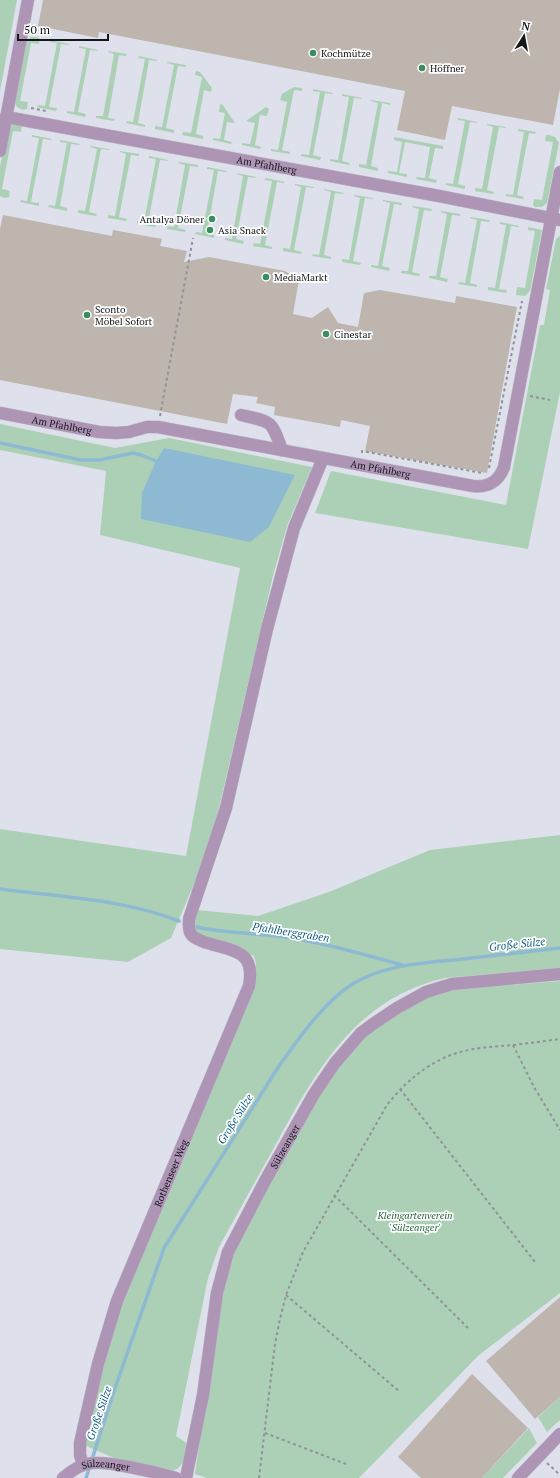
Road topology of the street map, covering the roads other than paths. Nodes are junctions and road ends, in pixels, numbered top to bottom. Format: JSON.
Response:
{"nodes":[{"id":1,"x":28,"y":0,"type":"edge"},
{"id":2,"x":6,"y":116,"type":"junction"},
{"id":3,"x":0,"y":151,"type":"edge"},
{"id":4,"x":560,"y":172,"type":"edge"},
{"id":5,"x":556,"y":219,"type":"edge"},
{"id":6,"x":0,"y":413,"type":"edge"},
{"id":7,"x":241,"y":415,"type":"dead end"},
{"id":8,"x":282,"y":450,"type":"junction"},
{"id":9,"x":323,"y":458,"type":"junction"},
{"id":10,"x":560,"y":974,"type":"edge"},
{"id":11,"x":560,"y":1434,"type":"edge"},
{"id":12,"x":85,"y":1464,"type":"junction"},
{"id":13,"x":63,"y":1478,"type":"edge"},
{"id":14,"x":176,"y":1478,"type":"edge"},
{"id":15,"x":186,"y":1478,"type":"edge"},
{"id":16,"x":518,"y":1478,"type":"edge"}],
"edges":[{"from":1,"to":2,"type":"street"},
{"from":2,"to":3,"type":"street"},
{"from":2,"to":5,"type":"street","name":"Am Pfahlberg"},
{"from":4,"to":5,"type":"street","name":"Am Pfahlberg"},
{"from":5,"to":9,"type":"street","name":"Am Pfahlberg"},
{"from":6,"to":8,"type":"street","name":"Am Pfahlberg"},
{"from":7,"to":8,"type":"street"},
{"from":8,"to":9,"type":"street","name":"Am Pfahlberg"},
{"from":9,"to":12,"type":"street","name":"Rothenseer Weg"},
{"from":10,"to":15,"type":"street","name":"Sülzeanger"},
{"from":11,"to":16,"type":"street"},
{"from":12,"to":13,"type":"street","name":"Sülzeanger"},
{"from":12,"to":14,"type":"street","name":"Sülzeanger"}]}
